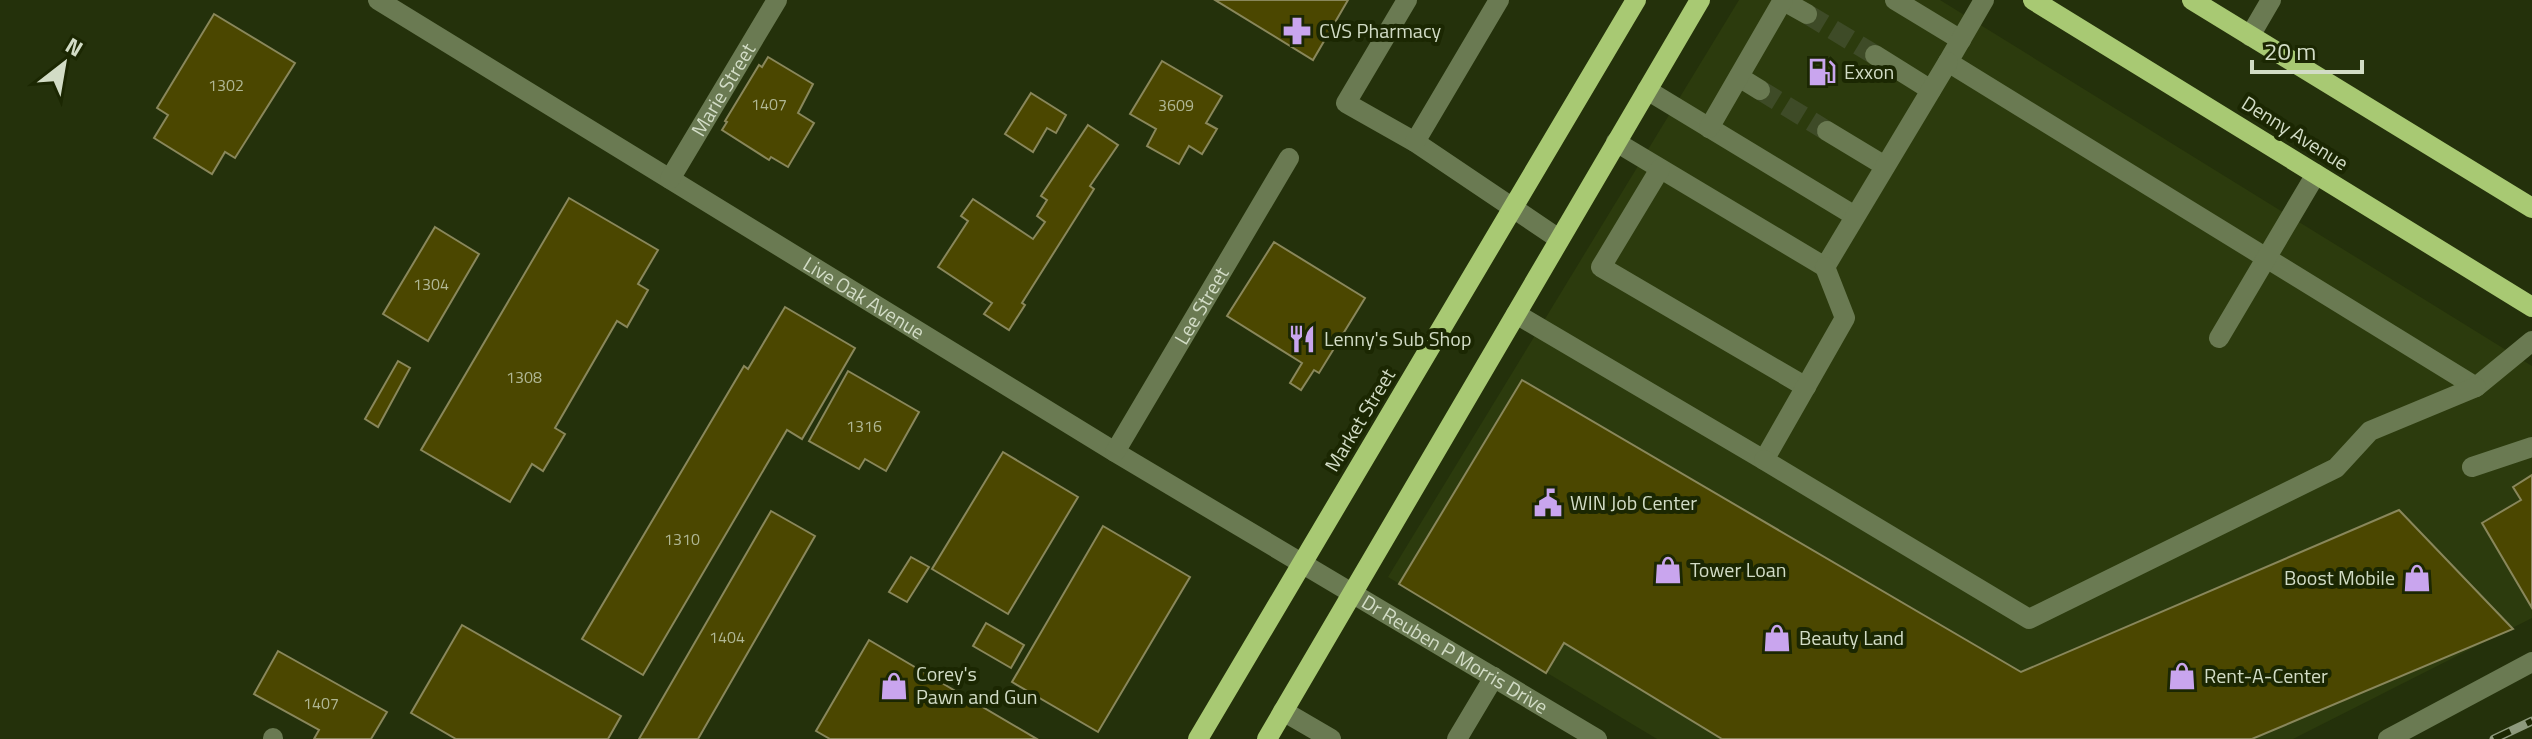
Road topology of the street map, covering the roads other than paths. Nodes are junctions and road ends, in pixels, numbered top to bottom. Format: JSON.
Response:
{"nodes":[{"id":1,"x":378,"y":0,"type":"edge"},
{"id":2,"x":777,"y":0,"type":"edge"},
{"id":3,"x":1407,"y":0,"type":"edge"},
{"id":4,"x":1499,"y":0,"type":"edge"},
{"id":5,"x":1636,"y":0,"type":"edge"},
{"id":6,"x":1700,"y":0,"type":"edge"},
{"id":7,"x":1783,"y":0,"type":"edge"},
{"id":8,"x":1895,"y":0,"type":"edge"},
{"id":9,"x":1984,"y":0,"type":"edge"},
{"id":10,"x":2033,"y":0,"type":"edge"},
{"id":11,"x":2192,"y":0,"type":"edge"},
{"id":12,"x":2271,"y":0,"type":"edge"},
{"id":13,"x":1807,"y":14,"type":"tunnel mouth"},
{"id":14,"x":2250,"y":36,"type":"junction"},
{"id":15,"x":1961,"y":40,"type":"junction"},
{"id":16,"x":1875,"y":55,"type":"tunnel mouth"},
{"id":17,"x":1948,"y":62,"type":"junction"},
{"id":18,"x":1739,"y":77,"type":"junction"},
{"id":19,"x":1647,"y":90,"type":"junction"},
{"id":20,"x":1760,"y":90,"type":"tunnel mouth"},
{"id":21,"x":1931,"y":90,"type":"junction"},
{"id":22,"x":1709,"y":128,"type":"junction"},
{"id":23,"x":1827,"y":131,"type":"tunnel mouth"},
{"id":24,"x":1415,"y":142,"type":"junction"},
{"id":25,"x":1616,"y":142,"type":"junction"},
{"id":26,"x":1289,"y":158,"type":"dead end"},
{"id":27,"x":1885,"y":166,"type":"junction"},
{"id":28,"x":1660,"y":169,"type":"junction"},
{"id":29,"x":2316,"y":174,"type":"junction"},
{"id":30,"x":670,"y":179,"type":"junction"},
{"id":31,"x":2532,"y":208,"type":"edge"},
{"id":32,"x":1512,"y":209,"type":"junction"},
{"id":33,"x":1855,"y":216,"type":"junction"},
{"id":34,"x":1559,"y":239,"type":"junction"},
{"id":35,"x":2265,"y":259,"type":"junction"},
{"id":36,"x":1825,"y":267,"type":"junction"},
{"id":37,"x":2532,"y":307,"type":"edge"},
{"id":38,"x":1516,"y":314,"type":"junction"},
{"id":39,"x":2219,"y":338,"type":"dead end"},
{"id":40,"x":2532,"y":341,"type":"edge"},
{"id":41,"x":1806,"y":387,"type":"junction"},
{"id":42,"x":2476,"y":387,"type":"junction"},
{"id":43,"x":2532,"y":447,"type":"edge"},
{"id":44,"x":1115,"y":452,"type":"junction"},
{"id":45,"x":1764,"y":460,"type":"junction"},
{"id":46,"x":2472,"y":467,"type":"dead end"},
{"id":47,"x":1304,"y":562,"type":"junction"},
{"id":48,"x":1354,"y":592,"type":"junction"},
{"id":49,"x":2532,"y":662,"type":"edge"},
{"id":50,"x":1494,"y":677,"type":"junction"},
{"id":51,"x":1283,"y":711,"type":"junction"},
{"id":52,"x":1198,"y":739,"type":"edge"},
{"id":53,"x":1267,"y":739,"type":"edge"},
{"id":54,"x":1331,"y":739,"type":"edge"},
{"id":55,"x":1457,"y":739,"type":"edge"},
{"id":56,"x":1597,"y":739,"type":"edge"},
{"id":57,"x":2388,"y":739,"type":"edge"}],
"edges":[{"from":1,"to":30,"type":"street","name":"Live Oak Avenue"},
{"from":2,"to":30,"type":"street","name":"Marie Street"},
{"from":3,"to":24,"type":"street"},
{"from":4,"to":24,"type":"street"},
{"from":5,"to":32,"type":"main road","name":"Market Street"},
{"from":6,"to":19,"type":"main road"},
{"from":7,"to":13,"type":"street"},
{"from":7,"to":18,"type":"street"},
{"from":8,"to":15,"type":"street"},
{"from":9,"to":15,"type":"street"},
{"from":10,"to":29,"type":"main road","name":"Denny Avenue"},
{"from":11,"to":14,"type":"main road"},
{"from":12,"to":14,"type":"street"},
{"from":14,"to":31,"type":"main road"},
{"from":15,"to":17,"type":"street"},
{"from":16,"to":21,"type":"street"},
{"from":17,"to":21,"type":"street"},
{"from":17,"to":35,"type":"street"},
{"from":18,"to":20,"type":"street"},
{"from":18,"to":22,"type":"street"},
{"from":19,"to":22,"type":"street"},
{"from":19,"to":25,"type":"main road"},
{"from":21,"to":27,"type":"street"},
{"from":22,"to":33,"type":"street"},
{"from":23,"to":27,"type":"street"},
{"from":24,"to":32,"type":"street"},
{"from":25,"to":28,"type":"street"},
{"from":25,"to":34,"type":"main road"},
{"from":26,"to":44,"type":"street","name":"Lee Street"},
{"from":27,"to":33,"type":"street"},
{"from":28,"to":36,"type":"street"},
{"from":28,"to":41,"type":"street"},
{"from":29,"to":35,"type":"street"},
{"from":29,"to":37,"type":"main road","name":"Denny Avenue"},
{"from":30,"to":44,"type":"street","name":"Live Oak Avenue"},
{"from":32,"to":34,"type":"street"},
{"from":32,"to":47,"type":"main road","name":"Market Street"},
{"from":33,"to":36,"type":"street"},
{"from":34,"to":38,"type":"main road"},
{"from":35,"to":39,"type":"street"},
{"from":35,"to":42,"type":"street"},
{"from":36,"to":41,"type":"street"},
{"from":38,"to":45,"type":"street"},
{"from":38,"to":48,"type":"main road"},
{"from":40,"to":42,"type":"street"},
{"from":41,"to":45,"type":"street"},
{"from":42,"to":45,"type":"street"},
{"from":43,"to":46,"type":"street"},
{"from":44,"to":47,"type":"street","name":"Live Oak Avenue"},
{"from":47,"to":48,"type":"street","name":"Live Oak Avenue"},
{"from":47,"to":52,"type":"main road","name":"Market Street"},
{"from":48,"to":50,"type":"street","name":"Dr Reuben P Morris Drive"},
{"from":48,"to":51,"type":"main road"},
{"from":49,"to":57,"type":"street"},
{"from":50,"to":55,"type":"street"},
{"from":50,"to":56,"type":"street","name":"Dr Reuben P Morris Drive"},
{"from":51,"to":53,"type":"main road"},
{"from":51,"to":54,"type":"street"}]}
